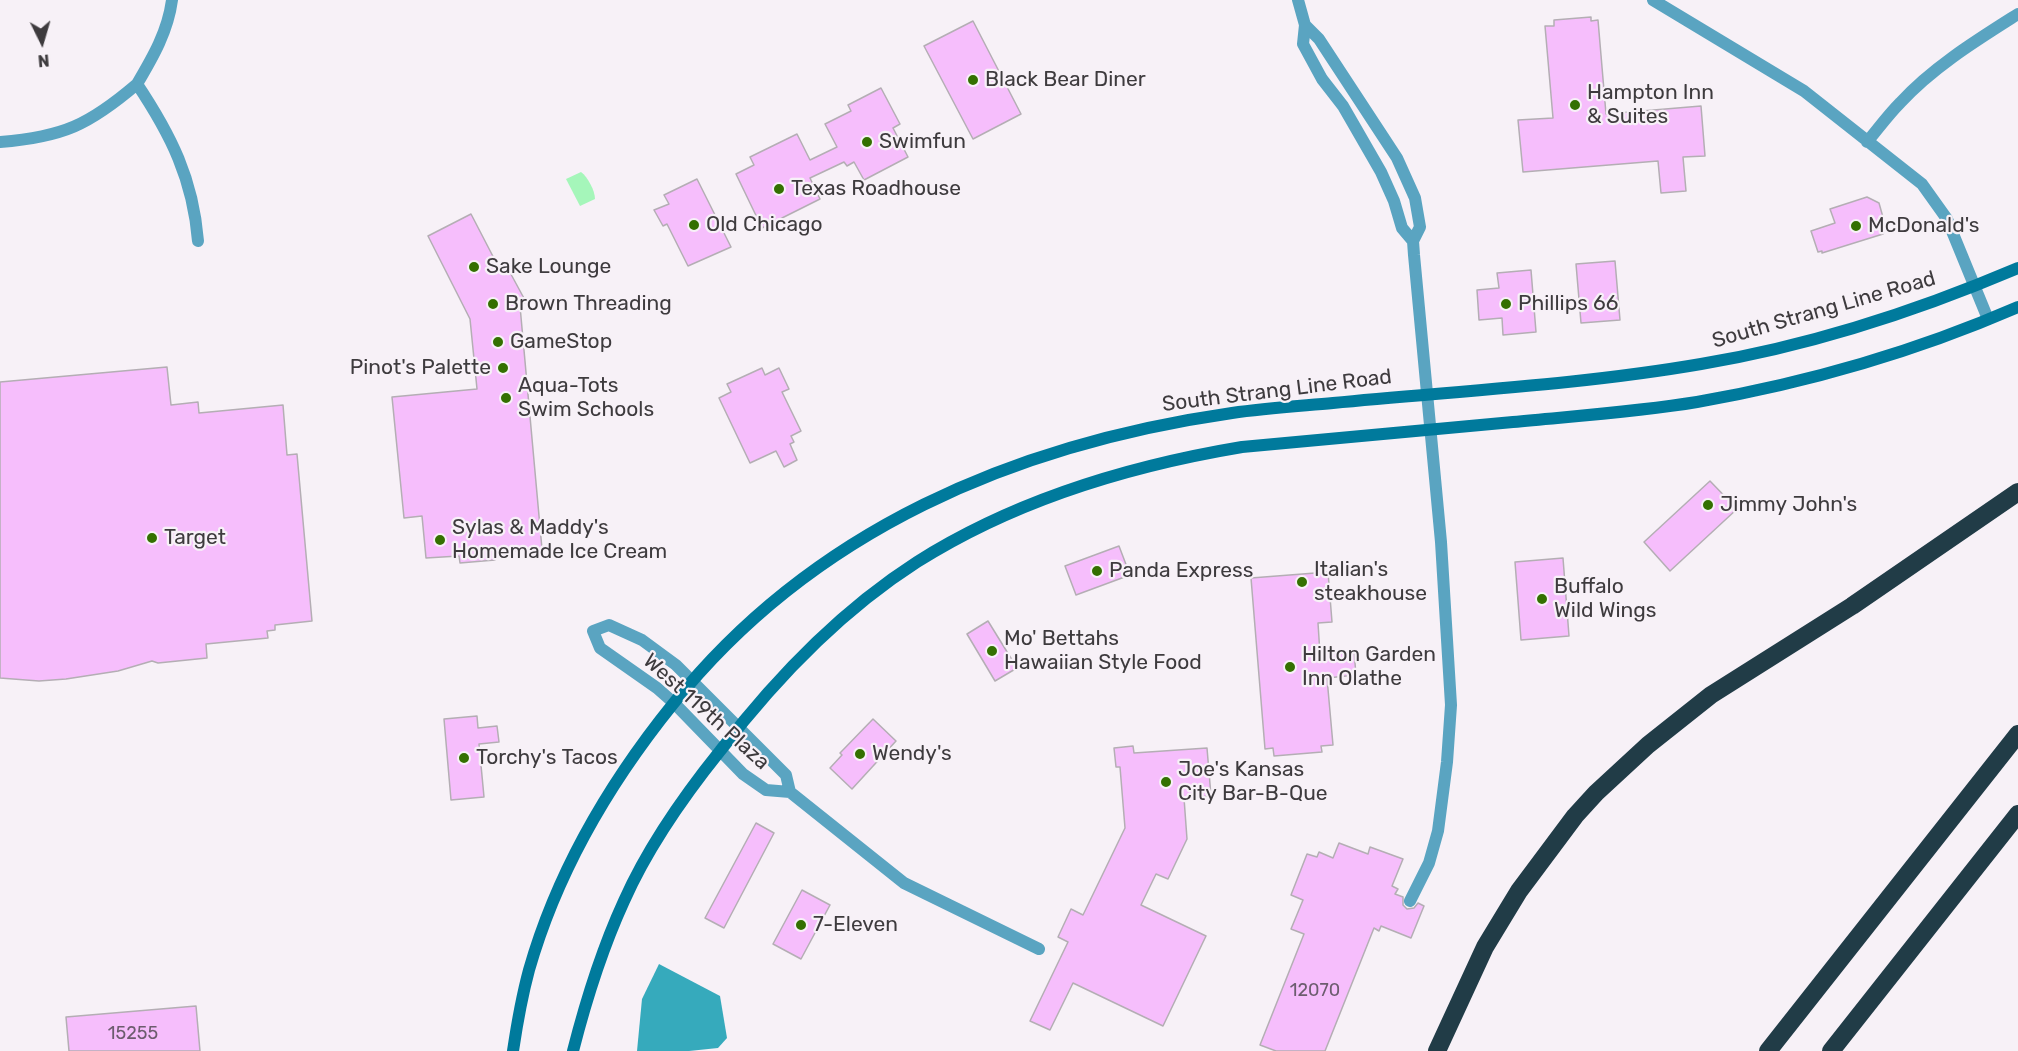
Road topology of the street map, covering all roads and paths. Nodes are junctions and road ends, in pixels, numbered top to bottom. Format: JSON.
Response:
{"nodes":[{"id":1,"x":172,"y":0,"type":"edge"},
{"id":2,"x":1298,"y":0,"type":"edge"},
{"id":3,"x":1653,"y":0,"type":"edge"},
{"id":4,"x":2018,"y":14,"type":"edge"},
{"id":5,"x":1305,"y":25,"type":"junction"},
{"id":6,"x":137,"y":84,"type":"junction"},
{"id":7,"x":0,"y":142,"type":"edge"},
{"id":8,"x":1867,"y":142,"type":"junction"},
{"id":9,"x":198,"y":241,"type":"dead end"},
{"id":10,"x":1413,"y":242,"type":"junction"},
{"id":11,"x":2018,"y":268,"type":"edge"},
{"id":12,"x":1973,"y":287,"type":"junction"},
{"id":13,"x":2018,"y":307,"type":"edge"},
{"id":14,"x":1988,"y":319,"type":"junction"},
{"id":15,"x":1428,"y":394,"type":"junction"},
{"id":16,"x":1431,"y":429,"type":"junction"},
{"id":17,"x":2018,"y":492,"type":"edge"},
{"id":18,"x":691,"y":681,"type":"junction"},
{"id":19,"x":674,"y":703,"type":"junction"},
{"id":20,"x":738,"y":727,"type":"junction"},
{"id":21,"x":2018,"y":734,"type":"edge"},
{"id":22,"x":720,"y":751,"type":"junction"},
{"id":23,"x":790,"y":792,"type":"junction"},
{"id":24,"x":2018,"y":814,"type":"edge"},
{"id":25,"x":1410,"y":900,"type":"dead end"},
{"id":26,"x":1039,"y":949,"type":"dead end"},
{"id":27,"x":1459,"y":1007,"type":"junction"},
{"id":28,"x":513,"y":1051,"type":"edge"},
{"id":29,"x":573,"y":1051,"type":"edge"},
{"id":30,"x":1437,"y":1051,"type":"edge"},
{"id":31,"x":1452,"y":1051,"type":"edge"},
{"id":32,"x":1768,"y":1051,"type":"edge"},
{"id":33,"x":1831,"y":1051,"type":"edge"}],
"edges":[{"from":1,"to":6,"type":"street"},
{"from":2,"to":5,"type":"street"},
{"from":3,"to":8,"type":"street"},
{"from":4,"to":8,"type":"street"},
{"from":5,"to":10,"type":"street"},
{"from":5,"to":10,"type":"street"},
{"from":6,"to":7,"type":"street"},
{"from":6,"to":9,"type":"street"},
{"from":8,"to":12,"type":"street"},
{"from":10,"to":15,"type":"street"},
{"from":11,"to":12,"type":"main road","name":"South Strang Line Road"},
{"from":12,"to":14,"type":"street"},
{"from":12,"to":15,"type":"main road","name":"South Strang Line Road"},
{"from":13,"to":14,"type":"main road"},
{"from":14,"to":16,"type":"main road"},
{"from":15,"to":16,"type":"street"},
{"from":15,"to":18,"type":"main road","name":"South Strang Line Road"},
{"from":16,"to":20,"type":"main road"},
{"from":16,"to":25,"type":"street"},
{"from":17,"to":27,"type":"highway"},
{"from":18,"to":19,"type":"main road","name":"South Strang Line Road"},
{"from":18,"to":19,"type":"street","name":"West 119th Plaza"},
{"from":18,"to":20,"type":"street","name":"West 119th Plaza"},
{"from":19,"to":22,"type":"street","name":"West 119th Plaza"},
{"from":19,"to":28,"type":"main road","name":"South Strang Line Road"},
{"from":20,"to":22,"type":"main road"},
{"from":20,"to":23,"type":"street","name":"West 119th Plaza"},
{"from":21,"to":32,"type":"highway"},
{"from":22,"to":23,"type":"street","name":"West 119th Plaza"},
{"from":22,"to":29,"type":"main road"},
{"from":23,"to":26,"type":"street","name":"West 119th Plaza"},
{"from":24,"to":33,"type":"highway"},
{"from":27,"to":30,"type":"highway"},
{"from":27,"to":31,"type":"highway"}]}
